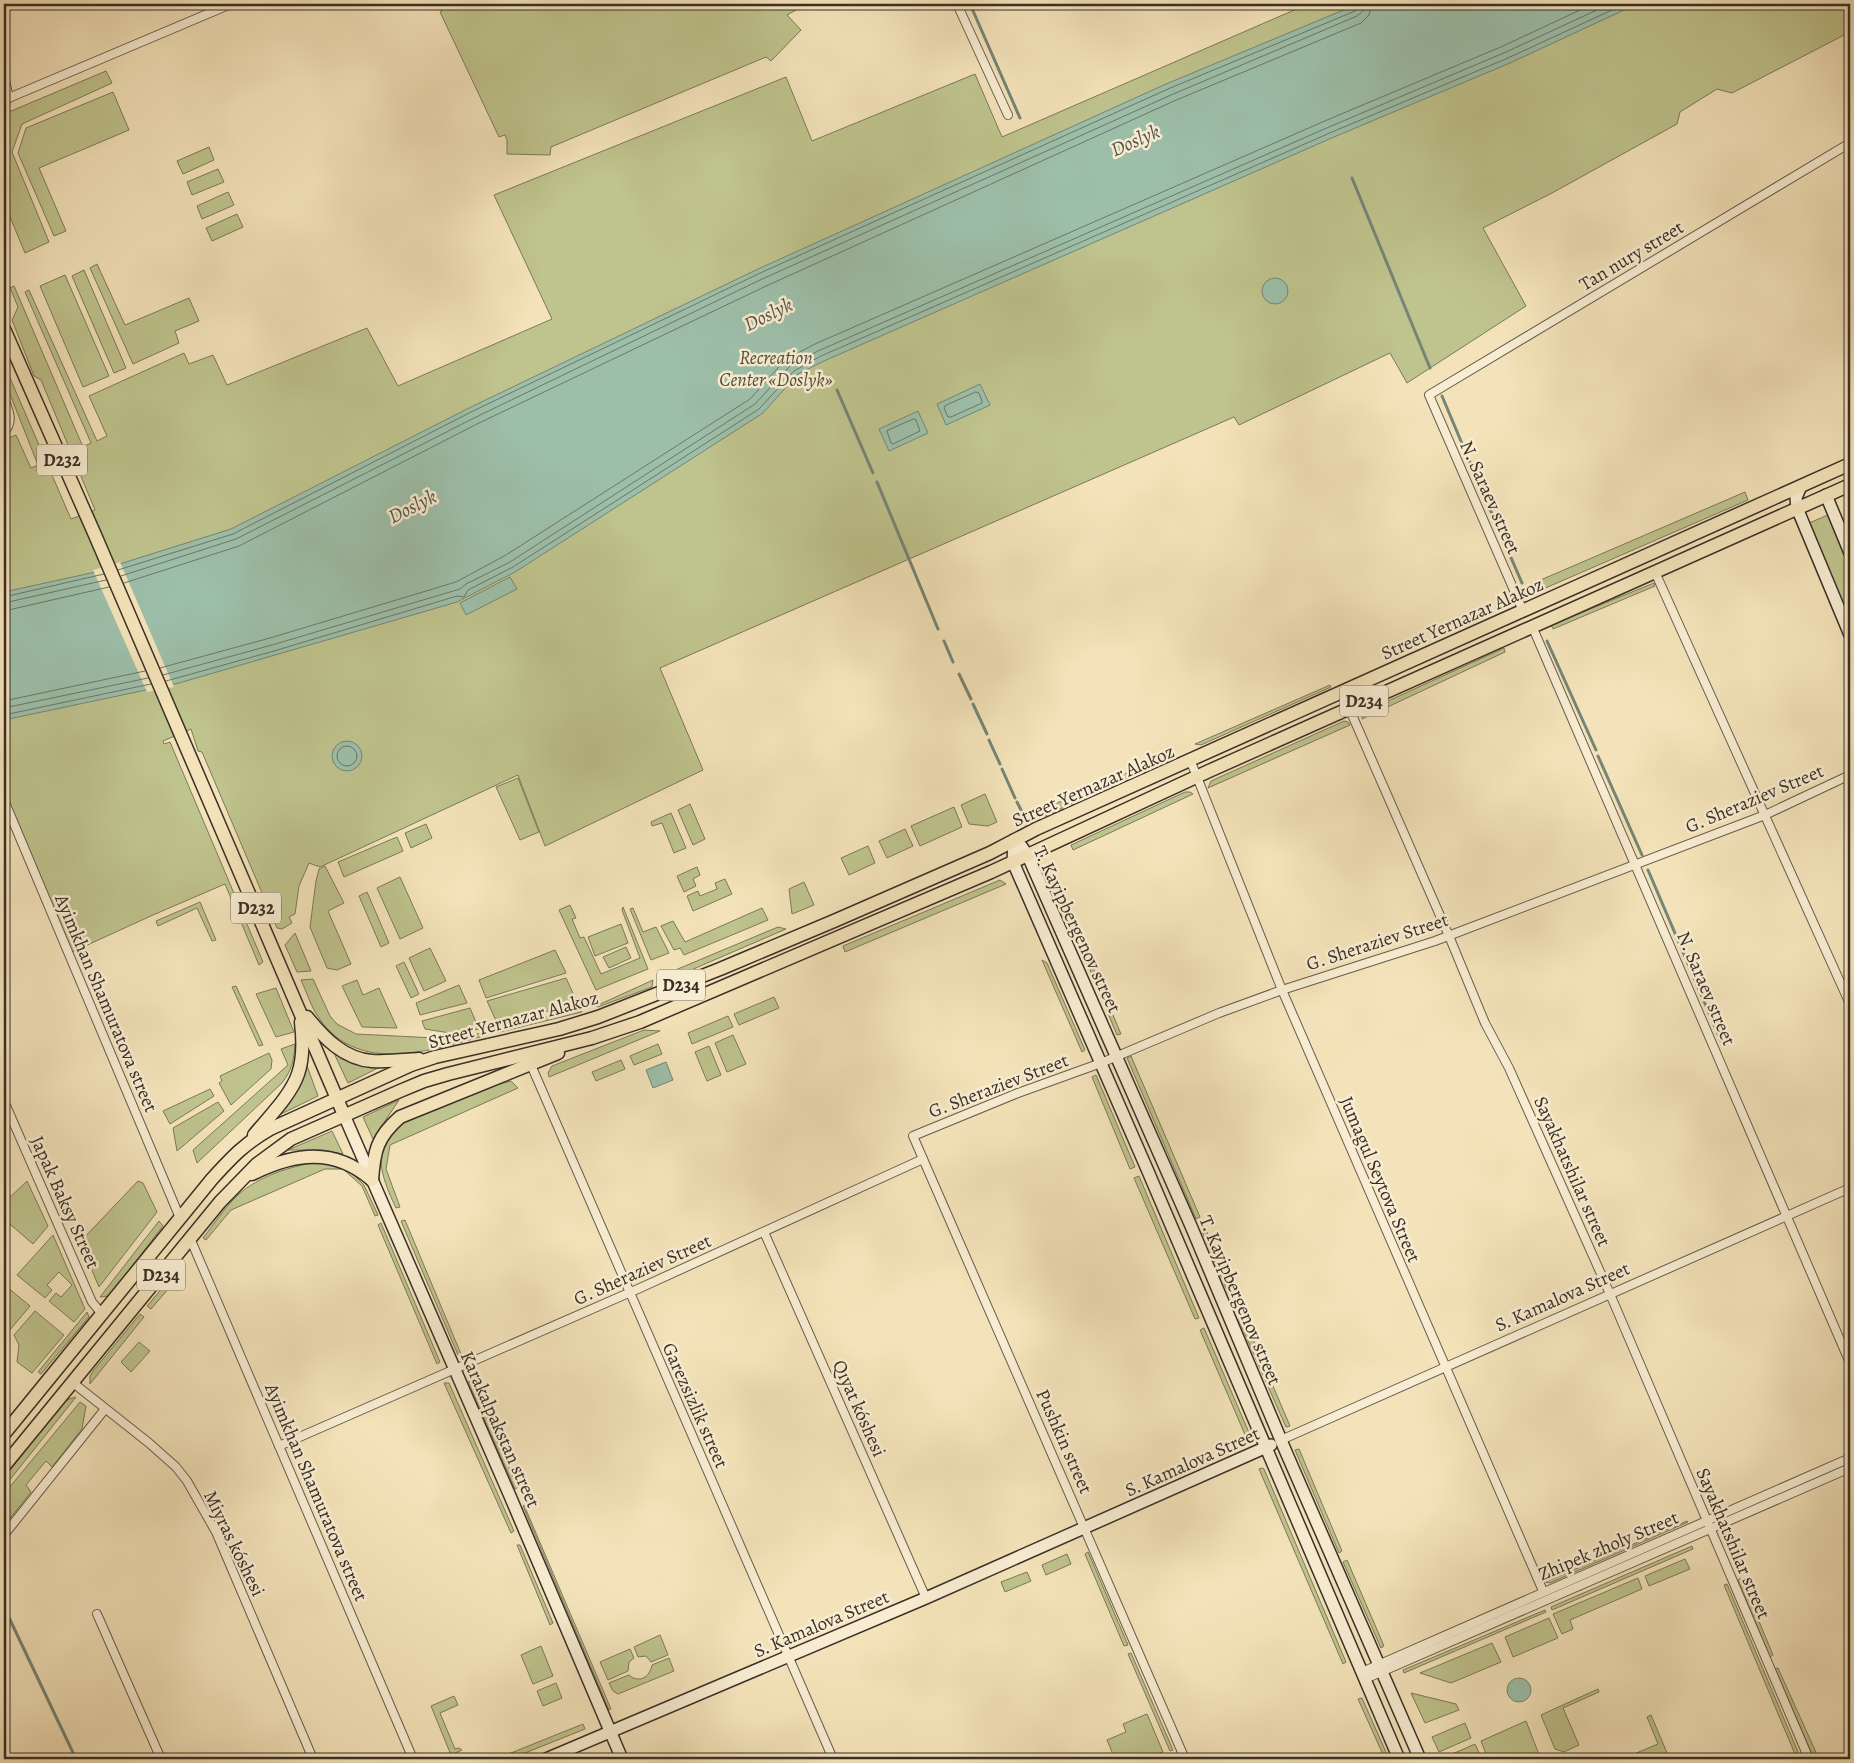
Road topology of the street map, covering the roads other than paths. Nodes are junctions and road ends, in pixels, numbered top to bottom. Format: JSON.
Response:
{"nodes":[{"id":1,"x":232,"y":4,"type":"edge"},
{"id":2,"x":957,"y":4,"type":"edge"},
{"id":3,"x":4,"y":76,"type":"edge"},
{"id":4,"x":6,"y":99,"type":"edge"},
{"id":5,"x":1008,"y":116,"type":"dead end"},
{"id":6,"x":1850,"y":143,"type":"edge"},
{"id":7,"x":5,"y":336,"type":"edge"},
{"id":8,"x":1429,"y":395,"type":"joint"},
{"id":9,"x":4,"y":398,"type":"edge"},
{"id":10,"x":4,"y":432,"type":"edge"},
{"id":11,"x":1850,"y":464,"type":"edge"},
{"id":12,"x":1850,"y":485,"type":"edge"},
{"id":13,"x":1801,"y":486,"type":"junction"},
{"id":14,"x":1826,"y":495,"type":"junction"},
{"id":15,"x":1776,"y":498,"type":"junction"},
{"id":16,"x":1797,"y":508,"type":"junction"},
{"id":17,"x":1783,"y":515,"type":"junction"},
{"id":18,"x":1850,"y":553,"type":"edge"},
{"id":19,"x":1655,"y":572,"type":"junction"},
{"id":20,"x":1523,"y":612,"type":"junction"},
{"id":21,"x":1532,"y":626,"type":"junction"},
{"id":22,"x":1850,"y":635,"type":"edge"},
{"id":23,"x":1349,"y":708,"type":"junction"},
{"id":24,"x":1190,"y":762,"type":"junction"},
{"id":25,"x":1850,"y":775,"type":"edge"},
{"id":26,"x":1197,"y":777,"type":"junction"},
{"id":27,"x":4,"y":800,"type":"edge"},
{"id":28,"x":1765,"y":815,"type":"junction"},
{"id":29,"x":1014,"y":840,"type":"junction"},
{"id":30,"x":1028,"y":856,"type":"junction"},
{"id":31,"x":1013,"y":862,"type":"junction"},
{"id":32,"x":1636,"y":864,"type":"junction"},
{"id":33,"x":1037,"y":877,"type":"junction"},
{"id":34,"x":1023,"y":886,"type":"junction"},
{"id":35,"x":1449,"y":936,"type":"junction"},
{"id":36,"x":744,"y":959,"type":"junction"},
{"id":37,"x":750,"y":974,"type":"junction"},
{"id":38,"x":1282,"y":990,"type":"junction"},
{"id":39,"x":1850,"y":1004,"type":"edge"},
{"id":40,"x":298,"y":1005,"type":"junction"},
{"id":41,"x":592,"y":1038,"type":"junction"},
{"id":42,"x":1117,"y":1056,"type":"junction"},
{"id":43,"x":435,"y":1057,"type":"junction"},
{"id":44,"x":509,"y":1058,"type":"junction"},
{"id":45,"x":1101,"y":1063,"type":"junction"},
{"id":46,"x":530,"y":1064,"type":"junction"},
{"id":47,"x":336,"y":1098,"type":"junction"},
{"id":48,"x":4,"y":1101,"type":"edge"},
{"id":49,"x":344,"y":1115,"type":"junction"},
{"id":50,"x":913,"y":1136,"type":"joint"},
{"id":51,"x":249,"y":1141,"type":"junction"},
{"id":52,"x":923,"y":1159,"type":"junction"},
{"id":53,"x":372,"y":1180,"type":"junction"},
{"id":54,"x":239,"y":1181,"type":"junction"},
{"id":55,"x":1850,"y":1188,"type":"edge"},
{"id":56,"x":1787,"y":1216,"type":"junction"},
{"id":57,"x":180,"y":1218,"type":"junction"},
{"id":58,"x":764,"y":1232,"type":"junction"},
{"id":59,"x":190,"y":1238,"type":"junction"},
{"id":60,"x":629,"y":1292,"type":"junction"},
{"id":61,"x":1610,"y":1294,"type":"junction"},
{"id":62,"x":102,"y":1314,"type":"junction"},
{"id":63,"x":1850,"y":1363,"type":"edge"},
{"id":64,"x":1446,"y":1368,"type":"junction"},
{"id":65,"x":454,"y":1369,"type":"junction"},
{"id":66,"x":72,"y":1382,"type":"junction"},
{"id":67,"x":105,"y":1409,"type":"junction"},
{"id":68,"x":4,"y":1434,"type":"edge"},
{"id":69,"x":1281,"y":1440,"type":"junction"},
{"id":70,"x":279,"y":1446,"type":"junction"},
{"id":71,"x":1266,"y":1447,"type":"junction"},
{"id":72,"x":1850,"y":1458,"type":"edge"},
{"id":73,"x":4,"y":1466,"type":"edge"},
{"id":74,"x":1850,"y":1468,"type":"edge"},
{"id":75,"x":1706,"y":1520,"type":"junction"},
{"id":76,"x":1085,"y":1528,"type":"junction"},
{"id":77,"x":1710,"y":1529,"type":"junction"},
{"id":78,"x":4,"y":1535,"type":"edge"},
{"id":79,"x":1543,"y":1591,"type":"junction"},
{"id":80,"x":926,"y":1598,"type":"junction"},
{"id":81,"x":97,"y":1614,"type":"dead end"},
{"id":82,"x":789,"y":1656,"type":"junction"},
{"id":83,"x":1380,"y":1668,"type":"junction"},
{"id":84,"x":1364,"y":1676,"type":"junction"},
{"id":85,"x":610,"y":1732,"type":"junction"},
{"id":86,"x":160,"y":1759,"type":"edge"},
{"id":87,"x":313,"y":1759,"type":"edge"},
{"id":88,"x":413,"y":1759,"type":"edge"},
{"id":89,"x":546,"y":1759,"type":"edge"},
{"id":90,"x":622,"y":1759,"type":"edge"},
{"id":91,"x":833,"y":1759,"type":"edge"},
{"id":92,"x":1185,"y":1759,"type":"edge"},
{"id":93,"x":1399,"y":1759,"type":"edge"},
{"id":94,"x":1420,"y":1759,"type":"edge"},
{"id":95,"x":1809,"y":1759,"type":"edge"}],
"edges":[{"from":1,"to":4,"type":"street"},
{"from":2,"to":5,"type":"street"},
{"from":3,"to":4,"type":"street"},
{"from":6,"to":8,"type":"street","name":"Tan nury street"},
{"from":7,"to":40,"type":"main road","number":"D232"},
{"from":8,"to":20,"type":"street","name":"N. Saraev street"},
{"from":9,"to":10,"type":"street"},
{"from":11,"to":13,"type":"main road","name":"Street Yernazar Alakoz","number":"D234"},
{"from":12,"to":14,"type":"main road","name":"Street Yernazar Alakoz","number":"D234"},
{"from":13,"to":15,"type":"main road","name":"Street Yernazar Alakoz","number":"D234"},
{"from":13,"to":16,"type":"main road"},
{"from":14,"to":16,"type":"main road","name":"Street Yernazar Alakoz","number":"D234"},
{"from":14,"to":18,"type":"main road"},
{"from":15,"to":17,"type":"main road"},
{"from":15,"to":20,"type":"main road","name":"Street Yernazar Alakoz","number":"D234"},
{"from":16,"to":17,"type":"main road","name":"Street Yernazar Alakoz","number":"D234"},
{"from":16,"to":22,"type":"main road"},
{"from":17,"to":19,"type":"main road","name":"Street Yernazar Alakoz","number":"D234"},
{"from":19,"to":21,"type":"main road","name":"Street Yernazar Alakoz","number":"D234"},
{"from":19,"to":28,"type":"street"},
{"from":20,"to":24,"type":"main road","name":"Street Yernazar Alakoz","number":"D234"},
{"from":21,"to":23,"type":"main road","name":"Street Yernazar Alakoz","number":"D234"},
{"from":21,"to":32,"type":"street","name":"N. Saraev street"},
{"from":23,"to":26,"type":"main road","name":"Street Yernazar Alakoz","number":"D234"},
{"from":23,"to":35,"type":"street","name":"Sayakhatshilar street"},
{"from":24,"to":26,"type":"street","name":"Jumagul Seytova Street"},
{"from":24,"to":29,"type":"main road","name":"Street Yernazar Alakoz","number":"D234"},
{"from":25,"to":28,"type":"street","name":"G. Sheraziev Street"},
{"from":26,"to":30,"type":"main road","name":"Street Yernazar Alakoz","number":"D234"},
{"from":26,"to":38,"type":"street","name":"Jumagul Seytova Street"},
{"from":27,"to":57,"type":"street","name":"Ayimkhan Shamuratova street"},
{"from":28,"to":32,"type":"street","name":"G. Sheraziev Street"},
{"from":28,"to":39,"type":"street"},
{"from":29,"to":30,"type":"main road","name":"T. Kayipbergenov street"},
{"from":29,"to":31,"type":"main road","name":"T. Kayipbergenov street"},
{"from":29,"to":36,"type":"main road","name":"Street Yernazar Alakoz","number":"D234"},
{"from":30,"to":31,"type":"main road","name":"Street Yernazar Alakoz","number":"D234"},
{"from":30,"to":33,"type":"main road","name":"T. Kayipbergenov street"},
{"from":31,"to":34,"type":"main road","name":"T. Kayipbergenov street"},
{"from":31,"to":37,"type":"main road","name":"Street Yernazar Alakoz","number":"D234"},
{"from":32,"to":35,"type":"street","name":"G. Sheraziev Street"},
{"from":32,"to":56,"type":"street","name":"N. Saraev street"},
{"from":33,"to":34,"type":"main road"},
{"from":33,"to":42,"type":"main road","name":"T. Kayipbergenov street"},
{"from":34,"to":45,"type":"main road","name":"T. Kayipbergenov street"},
{"from":35,"to":38,"type":"street","name":"G. Sheraziev Street"},
{"from":35,"to":61,"type":"street","name":"Sayakhatshilar street"},
{"from":36,"to":37,"type":"main road"},
{"from":36,"to":43,"type":"main road","name":"Street Yernazar Alakoz","number":"D234"},
{"from":37,"to":41,"type":"main road","name":"Street Yernazar Alakoz","number":"D234"},
{"from":38,"to":42,"type":"street","name":"G. Sheraziev Street"},
{"from":38,"to":64,"type":"street","name":"Jumagul Seytova Street"},
{"from":40,"to":43,"type":"main road"},
{"from":40,"to":47,"type":"main road","number":"D232"},
{"from":40,"to":51,"type":"main road"},
{"from":41,"to":44,"type":"main road","name":"Street Yernazar Alakoz","number":"D234"},
{"from":41,"to":46,"type":"main road"},
{"from":42,"to":45,"type":"street","name":"G. Sheraziev Street"},
{"from":42,"to":69,"type":"main road","name":"T. Kayipbergenov street"},
{"from":43,"to":47,"type":"main road","name":"Street Yernazar Alakoz","number":"D234"},
{"from":44,"to":46,"type":"street"},
{"from":44,"to":49,"type":"main road","name":"Street Yernazar Alakoz","number":"D234"},
{"from":45,"to":50,"type":"street","name":"G. Sheraziev Street"},
{"from":45,"to":71,"type":"main road","name":"T. Kayipbergenov street"},
{"from":46,"to":53,"type":"main road"},
{"from":46,"to":60,"type":"street","name":"Garezsizlik street"},
{"from":47,"to":49,"type":"main road","number":"D232"},
{"from":47,"to":51,"type":"main road","number":"D234"},
{"from":48,"to":62,"type":"street","name":"Japak Baksy Street"},
{"from":49,"to":53,"type":"main road","name":"Karakalpakstan street"},
{"from":49,"to":54,"type":"main road","number":"D234"},
{"from":50,"to":52,"type":"street","name":"Pushkin street"},
{"from":51,"to":57,"type":"main road","number":"D234"},
{"from":52,"to":58,"type":"street","name":"G. Sheraziev Street"},
{"from":52,"to":76,"type":"street","name":"Pushkin street"},
{"from":53,"to":54,"type":"main road"},
{"from":53,"to":65,"type":"main road","name":"Karakalpakstan street"},
{"from":54,"to":59,"type":"main road","number":"D234"},
{"from":55,"to":56,"type":"street","name":"S. Kamalova Street"},
{"from":56,"to":61,"type":"street","name":"S. Kamalova Street"},
{"from":56,"to":63,"type":"street","name":"N. Saraev street"},
{"from":57,"to":62,"type":"main road","number":"D234"},
{"from":58,"to":60,"type":"street","name":"G. Sheraziev Street"},
{"from":58,"to":80,"type":"street","name":"Qıyat kóshesi"},
{"from":59,"to":66,"type":"main road","number":"D234"},
{"from":59,"to":70,"type":"street","name":"Ayimkhan Shamuratova street"},
{"from":60,"to":65,"type":"street","name":"G. Sheraziev Street"},
{"from":60,"to":82,"type":"street","name":"Garezsizlik street"},
{"from":61,"to":64,"type":"street","name":"S. Kamalova Street"},
{"from":61,"to":75,"type":"street","name":"Sayakhatshilar street"},
{"from":62,"to":68,"type":"main road","number":"D234"},
{"from":64,"to":69,"type":"street","name":"S. Kamalova Street"},
{"from":64,"to":79,"type":"street","name":"Jumagul Seytova Street"},
{"from":65,"to":70,"type":"street","name":"G. Sheraziev Street"},
{"from":65,"to":85,"type":"main road","name":"Karakalpakstan street"},
{"from":66,"to":67,"type":"street","name":"Miyras kóshesi"},
{"from":66,"to":73,"type":"main road","number":"D234"},
{"from":67,"to":78,"type":"street"},
{"from":67,"to":87,"type":"street","name":"Miyras kóshesi"},
{"from":69,"to":71,"type":"main road","name":"S. Kamalova Street"},
{"from":69,"to":83,"type":"main road","name":"T. Kayipbergenov street"},
{"from":70,"to":88,"type":"street","name":"Ayimkhan Shamuratova street"},
{"from":71,"to":76,"type":"main road","name":"S. Kamalova Street"},
{"from":71,"to":84,"type":"main road","name":"T. Kayipbergenov street"},
{"from":72,"to":75,"type":"street","name":"Zhipek zholy Street"},
{"from":74,"to":77,"type":"street","name":"Zhipek zholy Street"},
{"from":75,"to":77,"type":"street","name":"Sayakhatshilar street"},
{"from":75,"to":79,"type":"street","name":"Zhipek zholy Street"},
{"from":76,"to":80,"type":"main road","name":"S. Kamalova Street"},
{"from":76,"to":92,"type":"street","name":"Pushkin street"},
{"from":77,"to":83,"type":"street","name":"Zhipek zholy Street"},
{"from":77,"to":95,"type":"street","name":"Sayakhatshilar street"},
{"from":79,"to":83,"type":"street","name":"Zhipek zholy Street"},
{"from":80,"to":82,"type":"main road","name":"S. Kamalova Street"},
{"from":81,"to":86,"type":"street"},
{"from":82,"to":85,"type":"main road","name":"S. Kamalova Street"},
{"from":82,"to":91,"type":"street","name":"Garezsizlik street"},
{"from":83,"to":84,"type":"street"},
{"from":83,"to":94,"type":"main road","name":"T. Kayipbergenov street"},
{"from":84,"to":93,"type":"main road","name":"T. Kayipbergenov street"},
{"from":85,"to":89,"type":"main road","name":"S. Kamalova Street"},
{"from":85,"to":90,"type":"main road","name":"Karakalpakstan street"}]}
